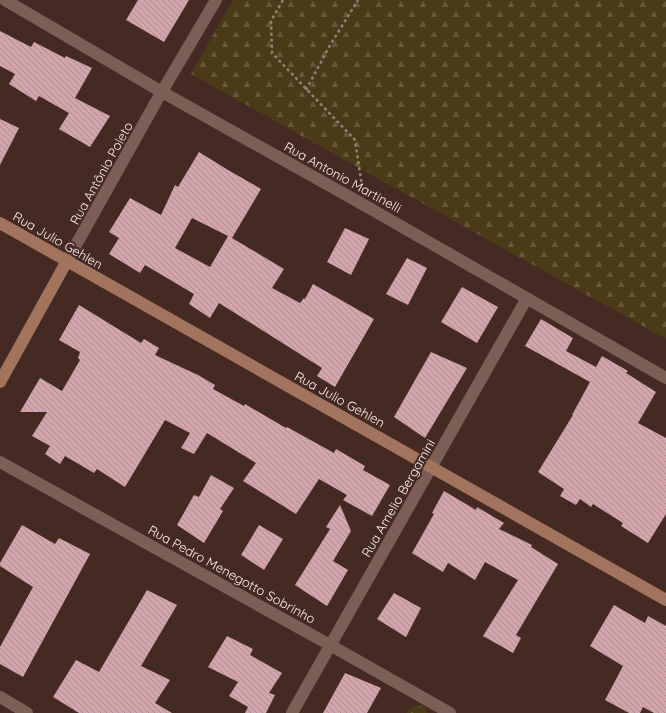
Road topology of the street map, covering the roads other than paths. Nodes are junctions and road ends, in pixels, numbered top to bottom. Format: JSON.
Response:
{"nodes":[{"id":1,"x":5,"y":0,"type":"edge"},
{"id":2,"x":216,"y":0,"type":"edge"},
{"id":3,"x":162,"y":92,"type":"junction"},
{"id":4,"x":0,"y":223,"type":"edge"},
{"id":5,"x":67,"y":261,"type":"junction"},
{"id":6,"x":527,"y":298,"type":"junction"},
{"id":7,"x":666,"y":378,"type":"edge"},
{"id":8,"x":0,"y":382,"type":"edge"},
{"id":9,"x":0,"y":462,"type":"edge"},
{"id":10,"x":432,"y":467,"type":"junction"},
{"id":11,"x":666,"y":600,"type":"edge"},
{"id":12,"x":330,"y":644,"type":"junction"},
{"id":13,"x":0,"y":698,"type":"edge"},
{"id":14,"x":27,"y":713,"type":"edge"},
{"id":15,"x":292,"y":713,"type":"edge"},
{"id":16,"x":450,"y":713,"type":"edge"}],
"edges":[{"from":1,"to":3,"type":"street","name":"Rua Antonio Martinelli"},
{"from":2,"to":3,"type":"street","name":"Rua Antônio Poleto"},
{"from":3,"to":5,"type":"street","name":"Rua Antônio Poleto"},
{"from":3,"to":6,"type":"street","name":"Rua Antonio Martinelli"},
{"from":4,"to":5,"type":"street","name":"Rua Julio Gehlen"},
{"from":5,"to":8,"type":"street","name":"Rua Antônio Poleto"},
{"from":5,"to":10,"type":"street","name":"Rua Julio Gehlen"},
{"from":6,"to":7,"type":"street","name":"Rua Antonio Martinelli"},
{"from":6,"to":10,"type":"street","name":"Rua Amelio Bergamini"},
{"from":9,"to":12,"type":"street","name":"Rua Pedro Menegotto Sobrinho"},
{"from":10,"to":11,"type":"street","name":"Rua Julio Gehlen"},
{"from":10,"to":12,"type":"street","name":"Rua Amelio Bergamini"},
{"from":12,"to":15,"type":"street","name":"Rua Amelio Bergamini"},
{"from":12,"to":16,"type":"street","name":"Rua Pedro Menegotto Sobrinho"},
{"from":13,"to":14,"type":"street"}]}
